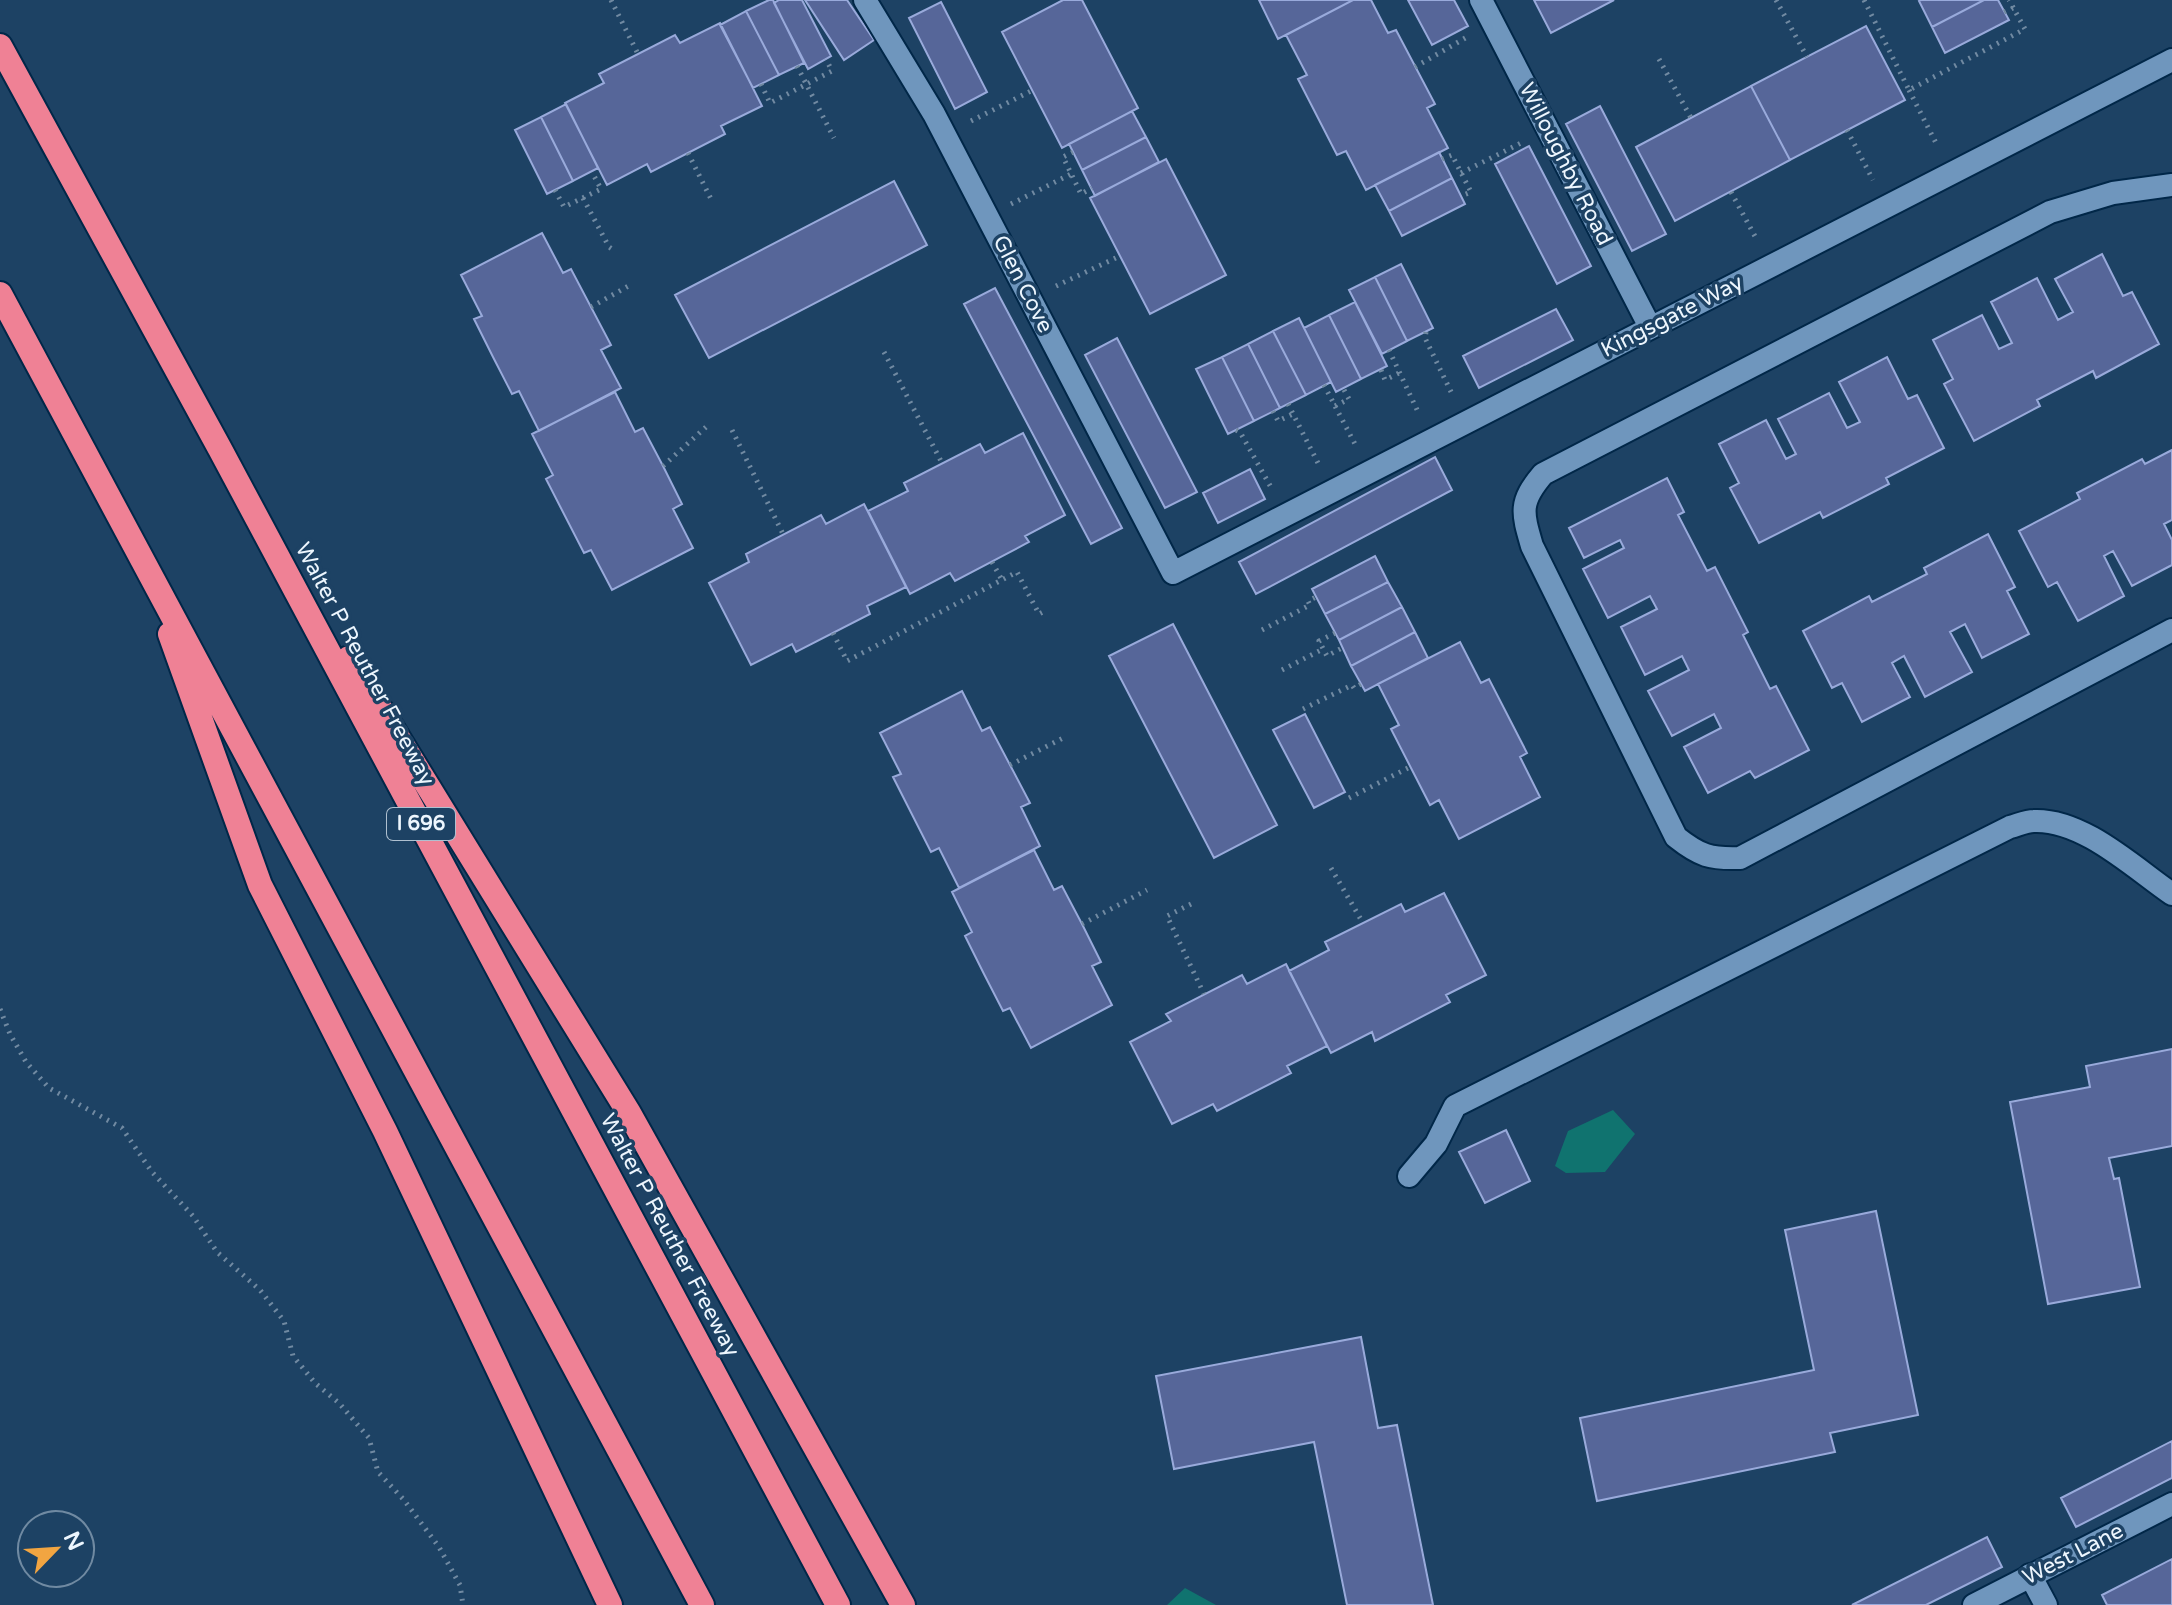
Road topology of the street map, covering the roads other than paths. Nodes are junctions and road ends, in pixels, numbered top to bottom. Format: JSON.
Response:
{"nodes":[{"id":1,"x":865,"y":0,"type":"edge"},
{"id":2,"x":1481,"y":0,"type":"edge"},
{"id":3,"x":0,"y":46,"type":"edge"},
{"id":4,"x":2172,"y":60,"type":"edge"},
{"id":5,"x":2172,"y":185,"type":"edge"},
{"id":6,"x":0,"y":294,"type":"edge"},
{"id":7,"x":1650,"y":327,"type":"junction"},
{"id":8,"x":220,"y":449,"type":"junction"},
{"id":9,"x":143,"y":557,"type":"junction"},
{"id":10,"x":1173,"y":573,"type":"joint"},
{"id":11,"x":2172,"y":630,"type":"edge"},
{"id":12,"x":2172,"y":894,"type":"edge"},
{"id":13,"x":1409,"y":1176,"type":"dead end"},
{"id":14,"x":2172,"y":1504,"type":"edge"},
{"id":15,"x":2030,"y":1575,"type":"junction"},
{"id":16,"x":610,"y":1605,"type":"edge"},
{"id":17,"x":702,"y":1605,"type":"edge"},
{"id":18,"x":838,"y":1605,"type":"edge"},
{"id":19,"x":903,"y":1605,"type":"edge"},
{"id":20,"x":1974,"y":1605,"type":"edge"},
{"id":21,"x":2046,"y":1605,"type":"edge"}],
"edges":[{"from":1,"to":10,"type":"street","name":"Glen Cove"},
{"from":2,"to":7,"type":"street","name":"Willoughby Road"},
{"from":3,"to":8,"type":"highway","name":"Walter P Reuther Freeway","number":"I 696"},
{"from":4,"to":7,"type":"street","name":"Kingsgate Way"},
{"from":5,"to":11,"type":"street"},
{"from":6,"to":9,"type":"highway"},
{"from":7,"to":10,"type":"street","name":"Kingsgate Way"},
{"from":8,"to":18,"type":"highway","name":"Walter P Reuther Freeway","number":"I 696"},
{"from":8,"to":19,"type":"highway"},
{"from":9,"to":16,"type":"highway"},
{"from":9,"to":17,"type":"highway"},
{"from":12,"to":13,"type":"street"},
{"from":14,"to":15,"type":"street","name":"West Lane"},
{"from":15,"to":20,"type":"street","name":"West Lane"},
{"from":15,"to":21,"type":"street"}]}
